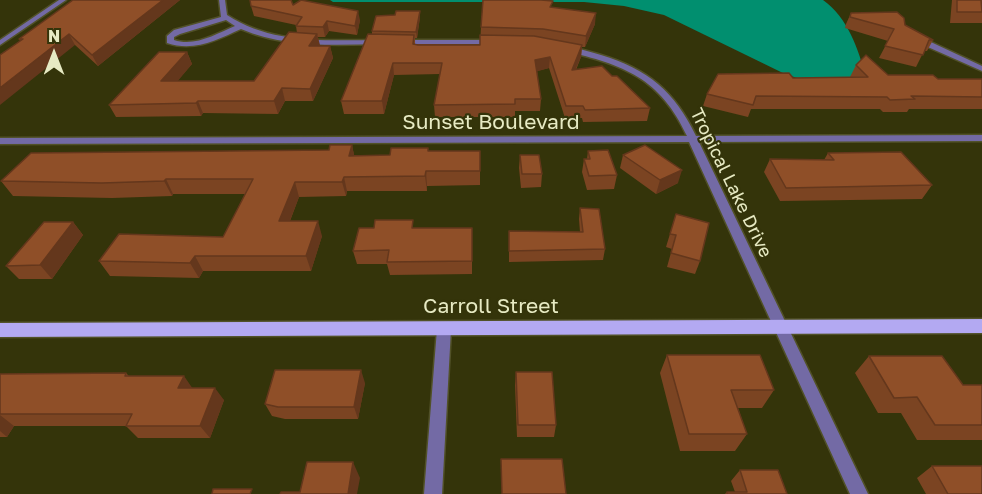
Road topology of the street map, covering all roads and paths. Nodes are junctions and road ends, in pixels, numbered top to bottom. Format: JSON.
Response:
{"nodes":[{"id":1,"x":63,"y":0,"type":"edge"},
{"id":2,"x":222,"y":0,"type":"edge"},
{"id":3,"x":226,"y":18,"type":"junction"},
{"id":4,"x":240,"y":27,"type":"junction"},
{"id":5,"x":903,"y":32,"type":"edge"},
{"id":6,"x":507,"y":42,"type":"edge"},
{"id":7,"x":0,"y":43,"type":"edge"},
{"id":8,"x":554,"y":46,"type":"edge"},
{"id":9,"x":982,"y":69,"type":"edge"},
{"id":10,"x":982,"y":138,"type":"edge"},
{"id":11,"x":695,"y":139,"type":"junction"},
{"id":12,"x":0,"y":141,"type":"edge"},
{"id":13,"x":982,"y":326,"type":"edge"},
{"id":14,"x":780,"y":328,"type":"junction"},
{"id":15,"x":444,"y":329,"type":"junction"},
{"id":16,"x":0,"y":330,"type":"edge"},
{"id":17,"x":433,"y":494,"type":"edge"},
{"id":18,"x":859,"y":494,"type":"edge"}],
"edges":[{"from":1,"to":7,"type":"street"},
{"from":2,"to":3,"type":"street"},
{"from":3,"to":4,"type":"street"},
{"from":3,"to":4,"type":"street"},
{"from":4,"to":6,"type":"street"},
{"from":5,"to":9,"type":"street"},
{"from":8,"to":11,"type":"street","name":"Tropical Lake Drive"},
{"from":10,"to":11,"type":"street","name":"Sunset Boulevard"},
{"from":11,"to":12,"type":"street","name":"Sunset Boulevard"},
{"from":11,"to":14,"type":"street","name":"Tropical Lake Drive"},
{"from":13,"to":14,"type":"main road","name":"Carroll Street"},
{"from":14,"to":15,"type":"main road","name":"Carroll Street"},
{"from":14,"to":18,"type":"street","name":"Tropical Lake Drive"},
{"from":15,"to":16,"type":"main road","name":"Carroll Street"},
{"from":15,"to":17,"type":"street"}]}
